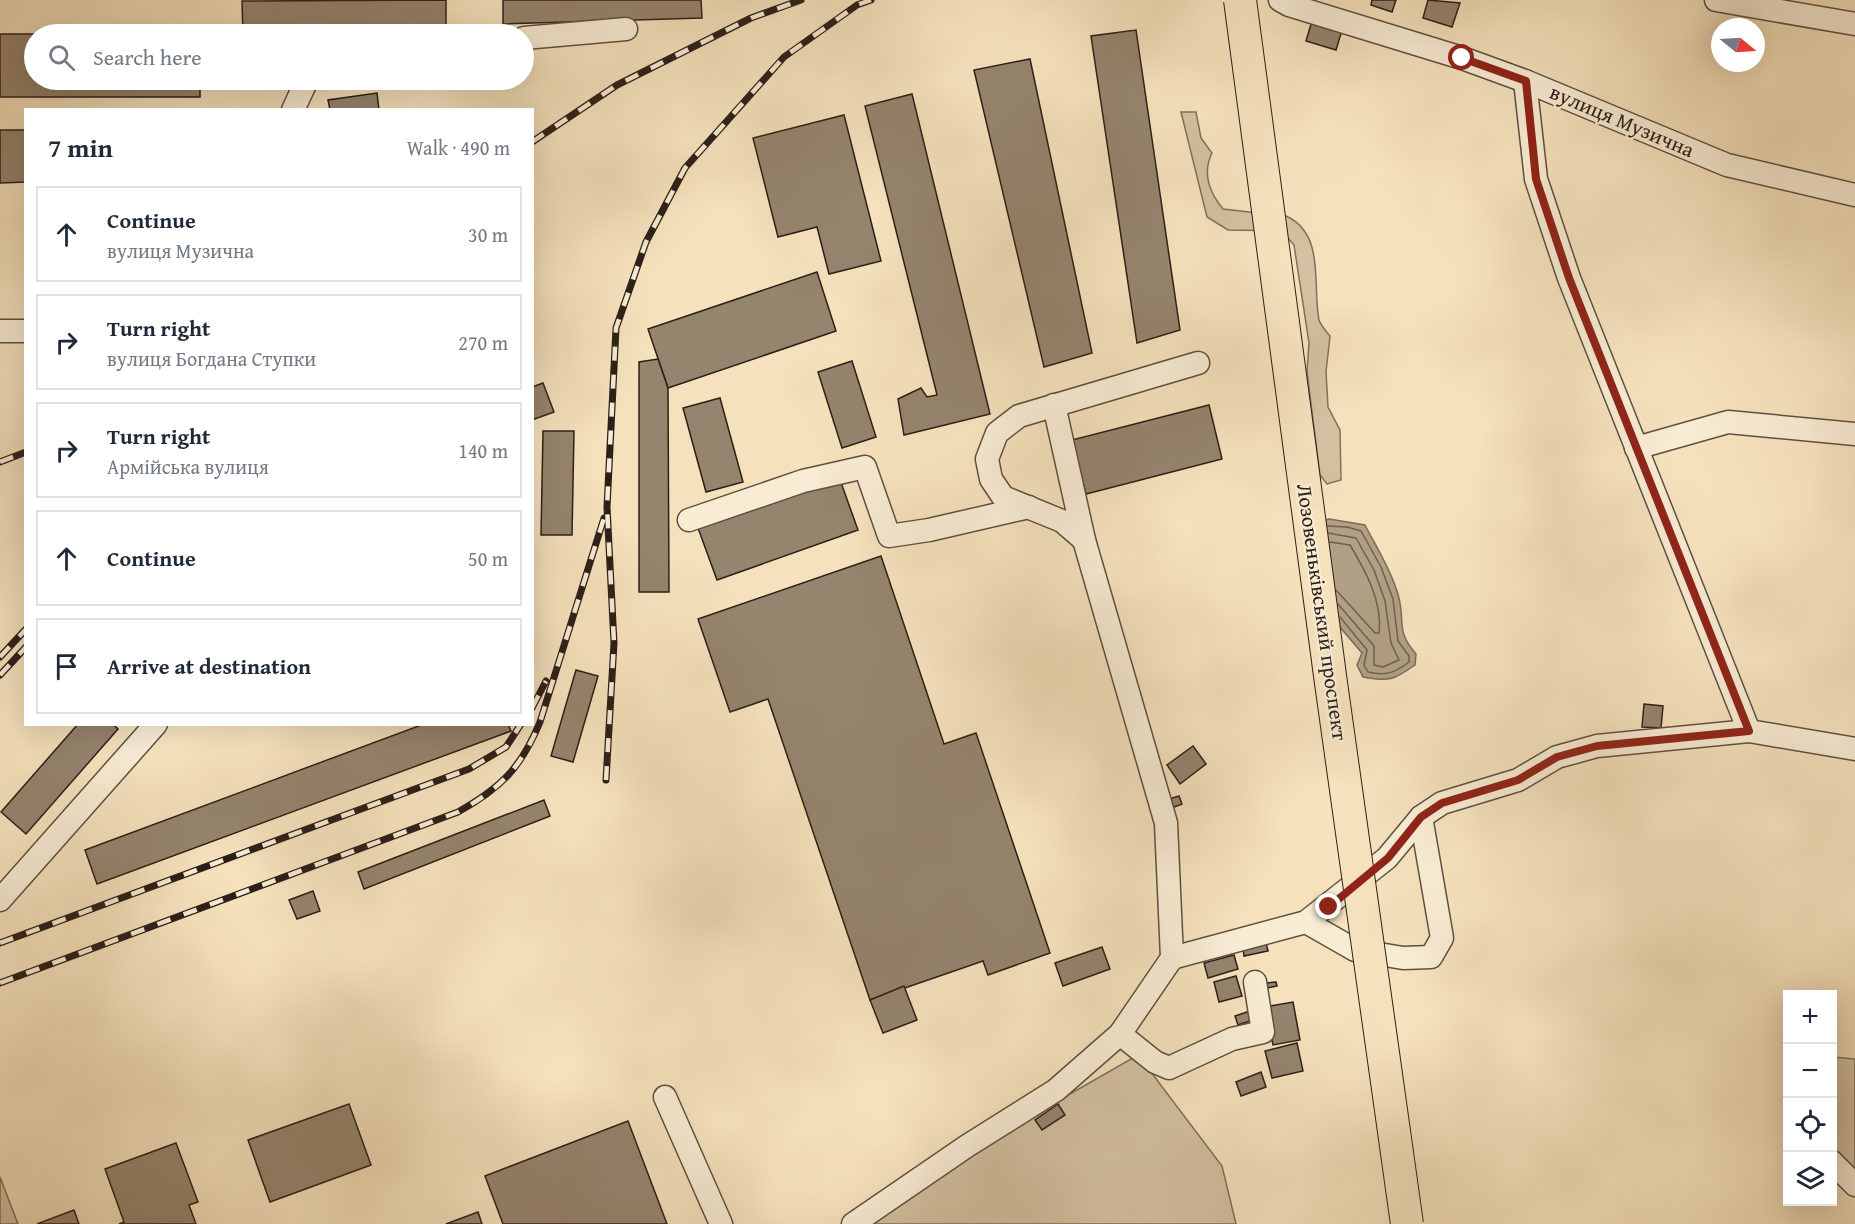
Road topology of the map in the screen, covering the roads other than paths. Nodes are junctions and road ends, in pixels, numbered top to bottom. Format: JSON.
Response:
{"nodes":[{"id":1,"x":1240,"y":0,"type":"edge"},
{"id":2,"x":1716,"y":0,"type":"edge"},
{"id":3,"x":1285,"y":3,"type":"edge"},
{"id":4,"x":1855,"y":24,"type":"edge"},
{"id":5,"x":626,"y":29,"type":"dead end"},
{"id":6,"x":534,"y":37,"type":"edge"},
{"id":7,"x":1526,"y":81,"type":"junction"},
{"id":8,"x":302,"y":90,"type":"edge"},
{"id":9,"x":294,"y":108,"type":"edge"},
{"id":10,"x":1855,"y":195,"type":"edge"},
{"id":11,"x":0,"y":331,"type":"edge"},
{"id":12,"x":24,"y":331,"type":"edge"},
{"id":13,"x":1198,"y":363,"type":"dead end"},
{"id":14,"x":1054,"y":405,"type":"junction"},
{"id":15,"x":1855,"y":434,"type":"edge"},
{"id":16,"x":1636,"y":448,"type":"junction"},
{"id":17,"x":1029,"y":507,"type":"junction"},
{"id":18,"x":689,"y":520,"type":"dead end"},
{"id":19,"x":1084,"y":540,"type":"junction"},
{"id":20,"x":154,"y":726,"type":"edge"},
{"id":21,"x":1749,"y":731,"type":"junction"},
{"id":22,"x":1855,"y":748,"type":"edge"},
{"id":23,"x":1421,"y":817,"type":"junction"},
{"id":24,"x":0,"y":900,"type":"edge"},
{"id":25,"x":1306,"y":922,"type":"junction"},
{"id":26,"x":1172,"y":958,"type":"junction"},
{"id":27,"x":1255,"y":982,"type":"dead end"},
{"id":28,"x":1120,"y":1034,"type":"junction"},
{"id":29,"x":665,"y":1097,"type":"dead end"},
{"id":30,"x":1837,"y":1166,"type":"edge"},
{"id":31,"x":1855,"y":1185,"type":"edge"},
{"id":32,"x":722,"y":1224,"type":"edge"},
{"id":33,"x":853,"y":1224,"type":"edge"},
{"id":34,"x":1407,"y":1224,"type":"edge"}],
"edges":[{"from":1,"to":34,"type":"highway","name":"Лозовеньківський проспект","bridge":true},
{"from":2,"to":4,"type":"street"},
{"from":3,"to":7,"type":"street","name":"вулиця Музична"},
{"from":5,"to":6,"type":"street"},
{"from":7,"to":10,"type":"street","name":"вулиця Музична"},
{"from":7,"to":16,"type":"street"},
{"from":8,"to":9,"type":"street"},
{"from":11,"to":12,"type":"street"},
{"from":13,"to":14,"type":"street"},
{"from":14,"to":17,"type":"street"},
{"from":14,"to":19,"type":"street"},
{"from":15,"to":16,"type":"street"},
{"from":16,"to":21,"type":"street"},
{"from":17,"to":18,"type":"street"},
{"from":17,"to":19,"type":"street"},
{"from":19,"to":26,"type":"street"},
{"from":20,"to":24,"type":"street"},
{"from":21,"to":22,"type":"street"},
{"from":21,"to":23,"type":"street"},
{"from":23,"to":25,"type":"street"},
{"from":23,"to":25,"type":"street"},
{"from":25,"to":26,"type":"street"},
{"from":26,"to":28,"type":"street"},
{"from":27,"to":28,"type":"street"},
{"from":28,"to":33,"type":"street"},
{"from":29,"to":32,"type":"street"},
{"from":30,"to":31,"type":"street"}]}
